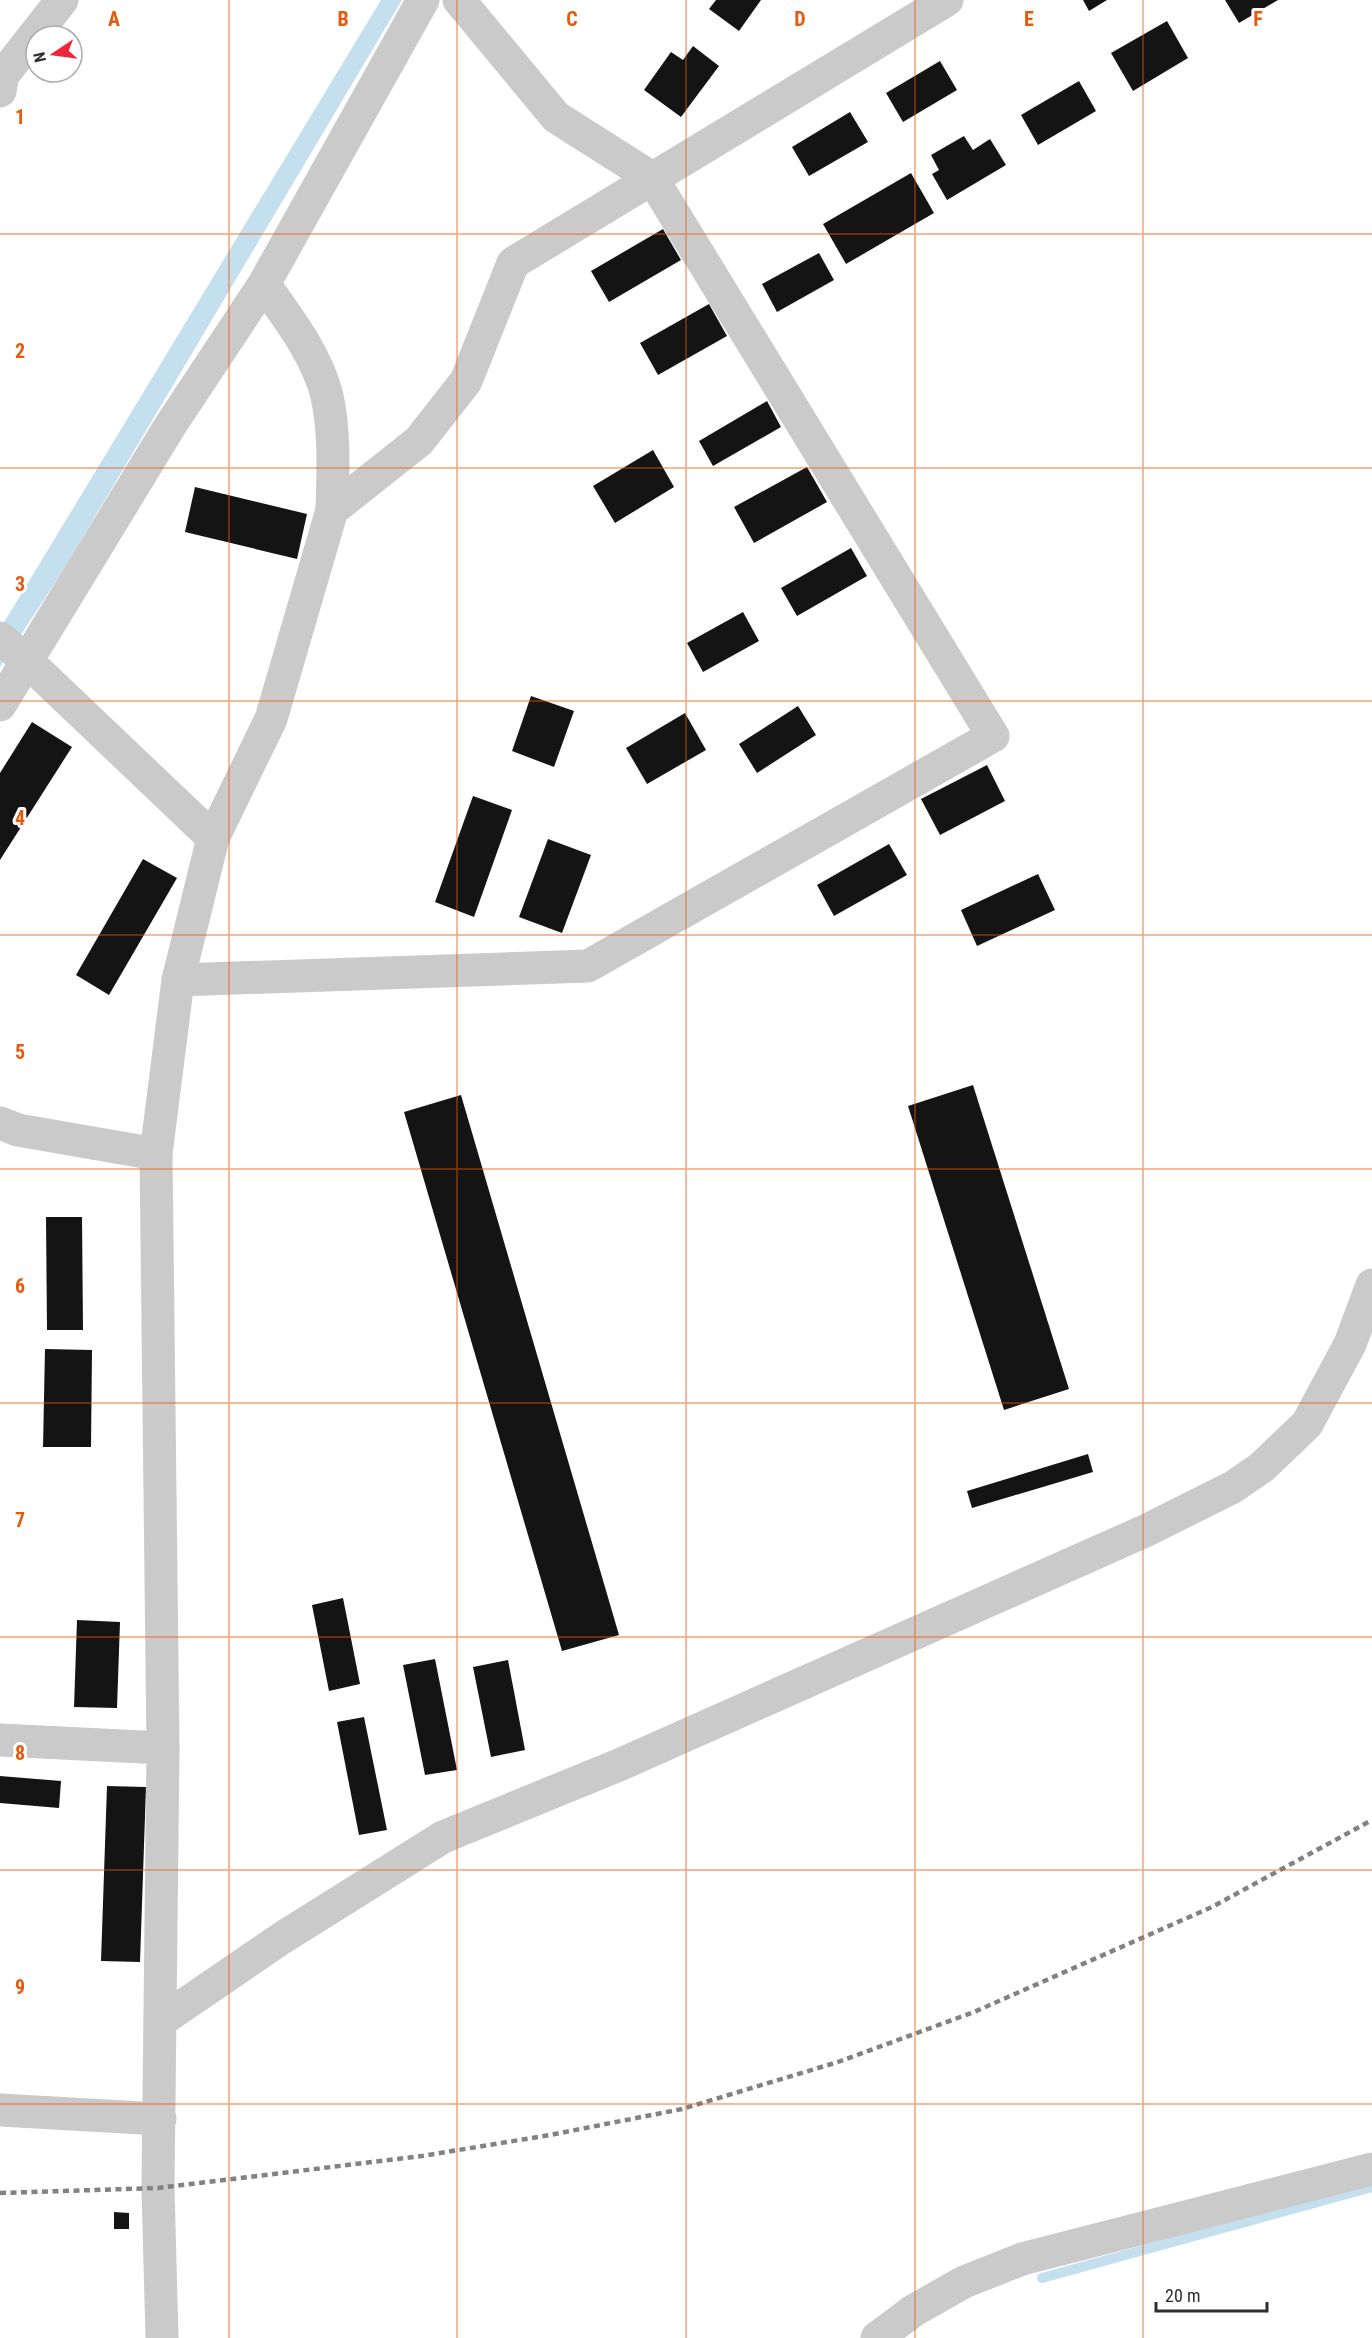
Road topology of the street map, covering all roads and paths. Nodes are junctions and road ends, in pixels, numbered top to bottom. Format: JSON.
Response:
{"nodes":[{"id":1,"x":62,"y":0,"type":"edge"},
{"id":2,"x":423,"y":0,"type":"edge"},
{"id":3,"x":459,"y":0,"type":"edge"},
{"id":4,"x":947,"y":0,"type":"edge"},
{"id":5,"x":0,"y":91,"type":"edge"},
{"id":6,"x":652,"y":178,"type":"junction"},
{"id":7,"x":264,"y":284,"type":"junction"},
{"id":8,"x":332,"y":510,"type":"junction"},
{"id":9,"x":13,"y":649,"type":"edge"},
{"id":10,"x":0,"y":705,"type":"edge"},
{"id":11,"x":213,"y":838,"type":"junction"},
{"id":12,"x":178,"y":980,"type":"junction"},
{"id":13,"x":0,"y":1123,"type":"edge"},
{"id":14,"x":156,"y":1154,"type":"junction"},
{"id":15,"x":1372,"y":1285,"type":"edge"},
{"id":16,"x":1366,"y":1314,"type":"edge"},
{"id":17,"x":0,"y":1740,"type":"edge"},
{"id":18,"x":163,"y":1748,"type":"junction"},
{"id":19,"x":162,"y":2020,"type":"junction"},
{"id":20,"x":0,"y":2110,"type":"edge"},
{"id":21,"x":160,"y":2119,"type":"junction"},
{"id":22,"x":1372,"y":2169,"type":"edge"},
{"id":23,"x":162,"y":2338,"type":"edge"},
{"id":24,"x":877,"y":2338,"type":"edge"}],
"edges":[{"from":1,"to":5,"type":"street"},
{"from":2,"to":7,"type":"street"},
{"from":3,"to":6,"type":"street"},
{"from":4,"to":6,"type":"street"},
{"from":6,"to":8,"type":"street"},
{"from":6,"to":12,"type":"street"},
{"from":7,"to":8,"type":"street"},
{"from":7,"to":9,"type":"street"},
{"from":8,"to":11,"type":"street"},
{"from":9,"to":10,"type":"street"},
{"from":9,"to":11,"type":"street"},
{"from":11,"to":12,"type":"street"},
{"from":12,"to":14,"type":"street"},
{"from":13,"to":14,"type":"street"},
{"from":14,"to":18,"type":"street"},
{"from":15,"to":16,"type":"street"},
{"from":16,"to":19,"type":"street"},
{"from":17,"to":18,"type":"street"},
{"from":18,"to":19,"type":"street"},
{"from":19,"to":21,"type":"street"},
{"from":20,"to":21,"type":"street"},
{"from":21,"to":23,"type":"street"},
{"from":22,"to":24,"type":"street"}]}
